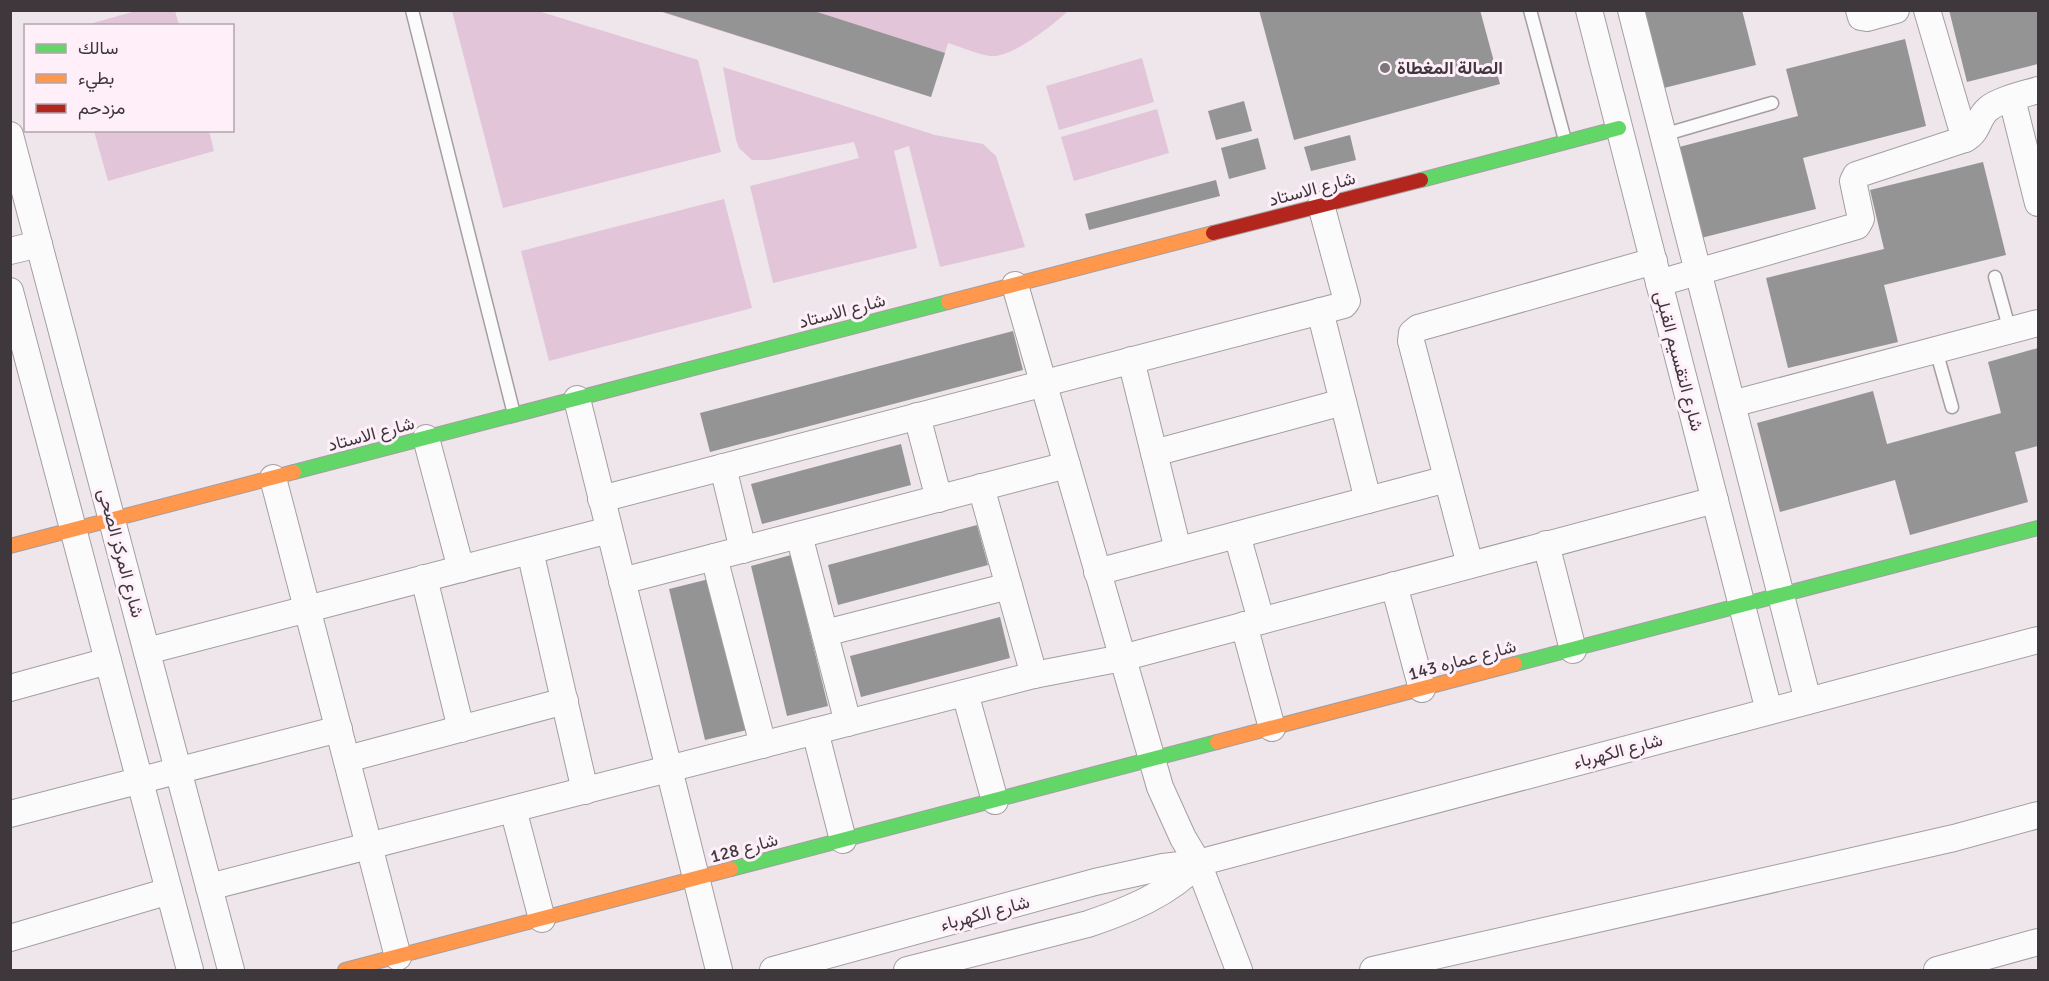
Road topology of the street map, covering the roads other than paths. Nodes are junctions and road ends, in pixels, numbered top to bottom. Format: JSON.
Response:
{"nodes":[{"id":1,"x":412,"y":10,"type":"edge"},
{"id":2,"x":1530,"y":10,"type":"edge"},
{"id":3,"x":1589,"y":10,"type":"edge"},
{"id":4,"x":1631,"y":10,"type":"edge"},
{"id":5,"x":1858,"y":10,"type":"edge"},
{"id":6,"x":1896,"y":10,"type":"edge"},
{"id":7,"x":1927,"y":10,"type":"edge"},
{"id":8,"x":2038,"y":90,"type":"edge"},
{"id":9,"x":2012,"y":99,"type":"junction"},
{"id":10,"x":1772,"y":103,"type":"dead end"},
{"id":11,"x":1619,"y":128,"type":"junction"},
{"id":12,"x":10,"y":135,"type":"edge"},
{"id":13,"x":1663,"y":135,"type":"junction"},
{"id":14,"x":1965,"y":139,"type":"junction"},
{"id":15,"x":1565,"y":141,"type":"junction"},
{"id":16,"x":2038,"y":203,"type":"edge"},
{"id":17,"x":1322,"y":205,"type":"junction"},
{"id":18,"x":39,"y":243,"type":"junction"},
{"id":19,"x":10,"y":251,"type":"edge"},
{"id":20,"x":1698,"y":271,"type":"junction"},
{"id":21,"x":1656,"y":272,"type":"junction"},
{"id":22,"x":1995,"y":278,"type":"dead end"},
{"id":23,"x":1015,"y":285,"type":"junction"},
{"id":24,"x":10,"y":291,"type":"edge"},
{"id":25,"x":1320,"y":311,"type":"junction"},
{"id":26,"x":2038,"y":323,"type":"edge"},
{"id":27,"x":2010,"y":331,"type":"junction"},
{"id":28,"x":1936,"y":351,"type":"junction"},
{"id":29,"x":1131,"y":360,"type":"junction"},
{"id":30,"x":1044,"y":383,"type":"junction"},
{"id":31,"x":577,"y":399,"type":"junction"},
{"id":32,"x":1343,"y":402,"type":"junction"},
{"id":33,"x":1732,"y":404,"type":"junction"},
{"id":34,"x":1952,"y":407,"type":"dead end"},
{"id":35,"x":515,"y":415,"type":"junction"},
{"id":36,"x":917,"y":416,"type":"junction"},
{"id":37,"x":426,"y":438,"type":"junction"},
{"id":38,"x":1154,"y":453,"type":"junction"},
{"id":39,"x":1067,"y":465,"type":"junction"},
{"id":40,"x":723,"y":467,"type":"junction"},
{"id":41,"x":273,"y":478,"type":"junction"},
{"id":42,"x":1447,"y":479,"type":"junction"},
{"id":43,"x":981,"y":488,"type":"junction"},
{"id":44,"x":602,"y":499,"type":"junction"},
{"id":45,"x":939,"y":499,"type":"junction"},
{"id":46,"x":1368,"y":500,"type":"junction"},
{"id":47,"x":1715,"y":500,"type":"junction"},
{"id":48,"x":112,"y":520,"type":"junction"},
{"id":49,"x":2038,"y":528,"type":"edge"},
{"id":50,"x":73,"y":530,"type":"junction"},
{"id":51,"x":609,"y":530,"type":"junction"},
{"id":52,"x":799,"y":535,"type":"junction"},
{"id":53,"x":1237,"y":535,"type":"junction"},
{"id":54,"x":1546,"y":544,"type":"junction"},
{"id":55,"x":10,"y":546,"type":"edge"},
{"id":56,"x":742,"y":550,"type":"junction"},
{"id":57,"x":1178,"y":550,"type":"junction"},
{"id":58,"x":530,"y":551,"type":"junction"},
{"id":59,"x":714,"y":557,"type":"junction"},
{"id":60,"x":1470,"y":565,"type":"junction"},
{"id":61,"x":461,"y":569,"type":"junction"},
{"id":62,"x":1097,"y":572,"type":"junction"},
{"id":63,"x":424,"y":578,"type":"junction"},
{"id":64,"x":622,"y":581,"type":"junction"},
{"id":65,"x":1394,"y":585,"type":"junction"},
{"id":66,"x":1009,"y":586,"type":"junction"},
{"id":67,"x":1781,"y":596,"type":"junction"},
{"id":68,"x":1743,"y":606,"type":"junction"},
{"id":69,"x":307,"y":609,"type":"junction"},
{"id":70,"x":1252,"y":623,"type":"junction"},
{"id":71,"x":825,"y":633,"type":"junction"},
{"id":72,"x":2038,"y":640,"type":"edge"},
{"id":73,"x":1573,"y":650,"type":"junction"},
{"id":74,"x":147,"y":651,"type":"junction"},
{"id":75,"x":1122,"y":658,"type":"junction"},
{"id":76,"x":108,"y":661,"type":"junction"},
{"id":77,"x":1034,"y":675,"type":"junction"},
{"id":78,"x":10,"y":688,"type":"edge"},
{"id":79,"x":1422,"y":689,"type":"junction"},
{"id":80,"x":965,"y":693,"type":"junction"},
{"id":81,"x":565,"y":701,"type":"junction"},
{"id":82,"x":1808,"y":701,"type":"junction"},
{"id":83,"x":1769,"y":711,"type":"junction"},
{"id":84,"x":848,"y":723,"type":"junction"},
{"id":85,"x":1272,"y":728,"type":"junction"},
{"id":86,"x":339,"y":729,"type":"junction"},
{"id":87,"x":461,"y":729,"type":"junction"},
{"id":88,"x":815,"y":731,"type":"junction"},
{"id":89,"x":763,"y":745,"type":"junction"},
{"id":90,"x":347,"y":759,"type":"junction"},
{"id":91,"x":1151,"y":760,"type":"junction"},
{"id":92,"x":669,"y":769,"type":"junction"},
{"id":93,"x":178,"y":770,"type":"junction"},
{"id":94,"x":140,"y":780,"type":"junction"},
{"id":95,"x":585,"y":791,"type":"junction"},
{"id":96,"x":995,"y":801,"type":"junction"},
{"id":97,"x":513,"y":809,"type":"junction"},
{"id":98,"x":10,"y":814,"type":"edge"},
{"id":99,"x":2038,"y":815,"type":"edge"},
{"id":100,"x":843,"y":840,"type":"junction"},
{"id":101,"x":369,"y":846,"type":"junction"},
{"id":102,"x":1198,"y":863,"type":"junction"},
{"id":103,"x":696,"y":879,"type":"junction"},
{"id":104,"x":209,"y":887,"type":"junction"},
{"id":105,"x":169,"y":891,"type":"junction"},
{"id":106,"x":542,"y":919,"type":"junction"},
{"id":107,"x":10,"y":938,"type":"edge"},
{"id":108,"x":2038,"y":942,"type":"edge"},
{"id":109,"x":398,"y":957,"type":"junction"},
{"id":110,"x":190,"y":970,"type":"edge"},
{"id":111,"x":231,"y":970,"type":"edge"},
{"id":112,"x":345,"y":970,"type":"edge"},
{"id":113,"x":719,"y":970,"type":"edge"},
{"id":114,"x":773,"y":970,"type":"edge"},
{"id":115,"x":906,"y":970,"type":"edge"},
{"id":116,"x":1239,"y":970,"type":"edge"},
{"id":117,"x":1372,"y":970,"type":"edge"},
{"id":118,"x":1937,"y":970,"type":"edge"}],
"edges":[{"from":1,"to":35,"type":"lane"},
{"from":2,"to":15,"type":"lane"},
{"from":3,"to":11,"type":"street","name":"شارع التقسيم القبلى"},
{"from":4,"to":13,"type":"street"},
{"from":5,"to":6,"type":"street"},
{"from":7,"to":14,"type":"street"},
{"from":8,"to":9,"type":"street"},
{"from":9,"to":14,"type":"street"},
{"from":9,"to":16,"type":"street"},
{"from":10,"to":13,"type":"lane"},
{"from":11,"to":15,"type":"street","name":"شارع الاستاد"},
{"from":11,"to":21,"type":"street","name":"شارع التقسيم القبلى"},
{"from":12,"to":18,"type":"street","name":"شارع المركز الصحى"},
{"from":13,"to":20,"type":"street"},
{"from":14,"to":20,"type":"street"},
{"from":15,"to":17,"type":"street","name":"شارع الاستاد"},
{"from":17,"to":23,"type":"street","name":"شارع الاستاد"},
{"from":17,"to":25,"type":"street"},
{"from":18,"to":19,"type":"street"},
{"from":18,"to":48,"type":"street","name":"شارع المركز الصحى"},
{"from":20,"to":21,"type":"street"},
{"from":20,"to":33,"type":"street"},
{"from":21,"to":42,"type":"street"},
{"from":21,"to":47,"type":"street","name":"شارع التقسيم القبلى"},
{"from":22,"to":27,"type":"lane"},
{"from":23,"to":30,"type":"street"},
{"from":23,"to":31,"type":"street","name":"شارع الاستاد"},
{"from":24,"to":50,"type":"street"},
{"from":25,"to":29,"type":"street"},
{"from":25,"to":32,"type":"street"},
{"from":26,"to":27,"type":"street"},
{"from":27,"to":28,"type":"street"},
{"from":28,"to":33,"type":"street"},
{"from":28,"to":34,"type":"lane"},
{"from":29,"to":30,"type":"street"},
{"from":29,"to":38,"type":"street"},
{"from":30,"to":36,"type":"street"},
{"from":30,"to":39,"type":"street"},
{"from":31,"to":35,"type":"street","name":"شارع الاستاد"},
{"from":31,"to":44,"type":"street"},
{"from":32,"to":38,"type":"street"},
{"from":32,"to":46,"type":"street"},
{"from":33,"to":67,"type":"street"},
{"from":35,"to":37,"type":"street","name":"شارع الاستاد"},
{"from":36,"to":40,"type":"street"},
{"from":36,"to":45,"type":"street"},
{"from":37,"to":41,"type":"street","name":"شارع الاستاد"},
{"from":37,"to":61,"type":"street"},
{"from":38,"to":57,"type":"street"},
{"from":39,"to":43,"type":"street"},
{"from":39,"to":62,"type":"street"},
{"from":40,"to":44,"type":"street"},
{"from":40,"to":56,"type":"street"},
{"from":41,"to":48,"type":"street","name":"شارع الاستاد"},
{"from":41,"to":69,"type":"street"},
{"from":42,"to":46,"type":"street"},
{"from":42,"to":60,"type":"street"},
{"from":43,"to":45,"type":"street"},
{"from":43,"to":66,"type":"street"},
{"from":44,"to":51,"type":"street"},
{"from":45,"to":52,"type":"street"},
{"from":46,"to":53,"type":"street"},
{"from":47,"to":54,"type":"street"},
{"from":47,"to":68,"type":"street","name":"شارع التقسيم القبلى"},
{"from":48,"to":50,"type":"street","name":"شارع الاستاد"},
{"from":48,"to":74,"type":"street","name":"شارع المركز الصحى"},
{"from":49,"to":67,"type":"street","name":"شارع عماره 143"},
{"from":50,"to":55,"type":"street","name":"شارع الاستاد"},
{"from":50,"to":76,"type":"street"},
{"from":51,"to":58,"type":"street"},
{"from":51,"to":64,"type":"street"},
{"from":52,"to":56,"type":"street"},
{"from":52,"to":71,"type":"street"},
{"from":53,"to":57,"type":"street"},
{"from":53,"to":70,"type":"street"},
{"from":54,"to":60,"type":"street"},
{"from":54,"to":73,"type":"street"},
{"from":56,"to":59,"type":"street"},
{"from":57,"to":62,"type":"street"},
{"from":58,"to":61,"type":"street"},
{"from":58,"to":81,"type":"street"},
{"from":59,"to":64,"type":"street"},
{"from":59,"to":89,"type":"street"},
{"from":60,"to":65,"type":"street"},
{"from":61,"to":63,"type":"street"},
{"from":62,"to":75,"type":"street"},
{"from":63,"to":69,"type":"street"},
{"from":63,"to":87,"type":"street"},
{"from":64,"to":92,"type":"street"},
{"from":65,"to":70,"type":"street"},
{"from":65,"to":79,"type":"street"},
{"from":66,"to":71,"type":"street"},
{"from":66,"to":77,"type":"street"},
{"from":67,"to":68,"type":"street","name":"شارع عماره 143"},
{"from":67,"to":82,"type":"street"},
{"from":68,"to":73,"type":"street","name":"شارع عماره 143"},
{"from":68,"to":83,"type":"street","name":"شارع التقسيم القبلى"},
{"from":69,"to":74,"type":"street"},
{"from":69,"to":86,"type":"street"},
{"from":70,"to":75,"type":"street"},
{"from":70,"to":85,"type":"street"},
{"from":71,"to":84,"type":"street"},
{"from":72,"to":82,"type":"street","name":"شارع الكهرباء"},
{"from":73,"to":79,"type":"street","name":"شارع عماره 143"},
{"from":74,"to":93,"type":"street","name":"شارع المركز الصحى"},
{"from":75,"to":77,"type":"street"},
{"from":75,"to":91,"type":"street"},
{"from":76,"to":78,"type":"street"},
{"from":76,"to":94,"type":"street"},
{"from":77,"to":80,"type":"street"},
{"from":79,"to":85,"type":"street","name":"شارع عماره 143"},
{"from":80,"to":84,"type":"street"},
{"from":80,"to":96,"type":"street"},
{"from":81,"to":87,"type":"street"},
{"from":81,"to":95,"type":"street"},
{"from":82,"to":83,"type":"street","name":"شارع الكهرباء"},
{"from":83,"to":102,"type":"street","name":"شارع الكهرباء"},
{"from":84,"to":88,"type":"street"},
{"from":85,"to":91,"type":"street","name":"شارع عماره 143"},
{"from":86,"to":90,"type":"street"},
{"from":86,"to":93,"type":"street"},
{"from":87,"to":90,"type":"street"},
{"from":88,"to":89,"type":"street"},
{"from":88,"to":100,"type":"street"},
{"from":89,"to":92,"type":"street"},
{"from":90,"to":101,"type":"street"},
{"from":91,"to":96,"type":"street","name":"شارع 128"},
{"from":91,"to":102,"type":"street"},
{"from":92,"to":95,"type":"street"},
{"from":92,"to":103,"type":"street"},
{"from":93,"to":94,"type":"street"},
{"from":93,"to":104,"type":"street","name":"شارع المركز الصحى"},
{"from":94,"to":98,"type":"street"},
{"from":94,"to":105,"type":"street"},
{"from":95,"to":97,"type":"street"},
{"from":96,"to":100,"type":"street","name":"شارع 128"},
{"from":97,"to":101,"type":"street"},
{"from":97,"to":106,"type":"street"},
{"from":99,"to":117,"type":"street"},
{"from":100,"to":103,"type":"street","name":"شارع 128"},
{"from":101,"to":104,"type":"street"},
{"from":101,"to":109,"type":"street"},
{"from":102,"to":114,"type":"street","name":"شارع الكهرباء"},
{"from":102,"to":115,"type":"street","name":"شارع الكهرباء"},
{"from":102,"to":116,"type":"street"},
{"from":103,"to":106,"type":"street","name":"شارع 128"},
{"from":103,"to":113,"type":"street"},
{"from":104,"to":111,"type":"street","name":"شارع المركز الصحى"},
{"from":105,"to":107,"type":"street"},
{"from":105,"to":110,"type":"street"},
{"from":106,"to":109,"type":"street","name":"شارع 128"},
{"from":108,"to":118,"type":"street"},
{"from":109,"to":112,"type":"street","name":"شارع 128"}]}
